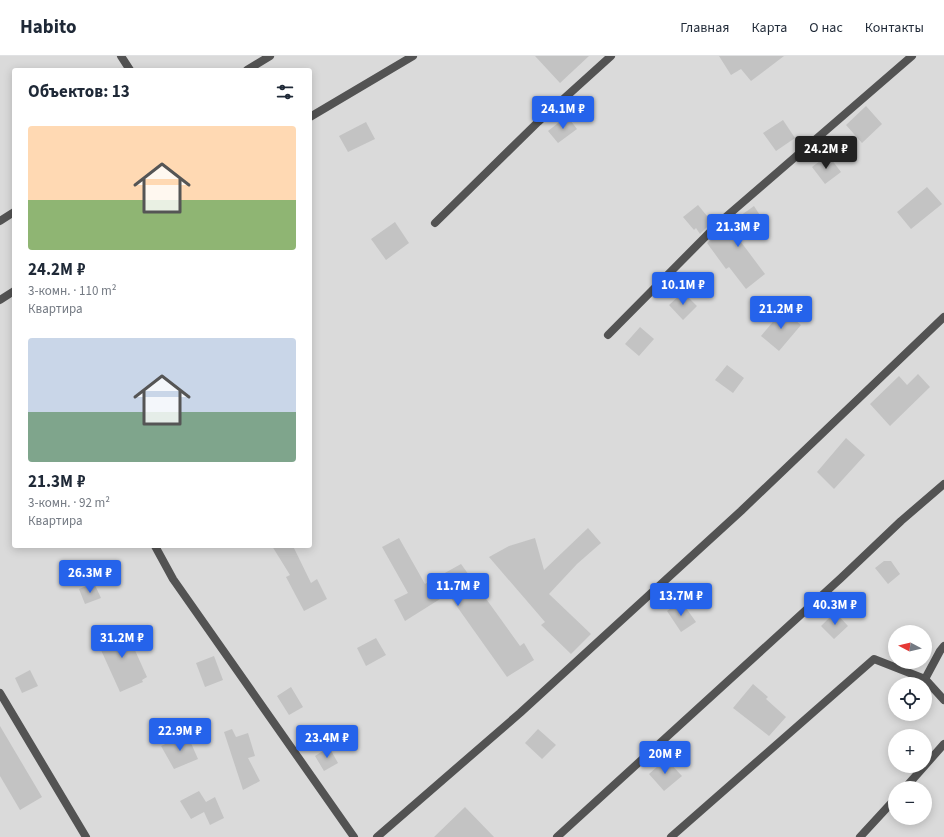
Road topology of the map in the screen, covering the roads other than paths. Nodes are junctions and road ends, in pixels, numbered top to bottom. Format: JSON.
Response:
{"nodes":[{"id":1,"x":121,"y":56,"type":"edge"},
{"id":2,"x":270,"y":56,"type":"edge"},
{"id":3,"x":413,"y":56,"type":"edge"},
{"id":4,"x":611,"y":56,"type":"edge"},
{"id":5,"x":912,"y":56,"type":"edge"},
{"id":6,"x":129,"y":68,"type":"edge"},
{"id":7,"x":250,"y":68,"type":"edge"},
{"id":8,"x":312,"y":116,"type":"edge"},
{"id":9,"x":12,"y":213,"type":"edge"},
{"id":10,"x":0,"y":220,"type":"edge"},
{"id":11,"x":435,"y":223,"type":"dead end"},
{"id":12,"x":12,"y":293,"type":"edge"},
{"id":13,"x":0,"y":300,"type":"edge"},
{"id":14,"x":944,"y":317,"type":"edge"},
{"id":15,"x":608,"y":335,"type":"dead end"},
{"id":16,"x":944,"y":484,"type":"edge"},
{"id":17,"x":156,"y":548,"type":"edge"},
{"id":18,"x":944,"y":646,"type":"edge"},
{"id":19,"x":920,"y":677,"type":"edge"},
{"id":20,"x":926,"y":677,"type":"edge"},
{"id":21,"x":932,"y":687,"type":"edge"},
{"id":22,"x":0,"y":693,"type":"edge"},
{"id":23,"x":944,"y":700,"type":"edge"},
{"id":24,"x":944,"y":744,"type":"edge"},
{"id":25,"x":911,"y":781,"type":"edge"},
{"id":26,"x":888,"y":807,"type":"edge"},
{"id":27,"x":86,"y":837,"type":"edge"},
{"id":28,"x":354,"y":837,"type":"edge"},
{"id":29,"x":377,"y":837,"type":"edge"},
{"id":30,"x":557,"y":837,"type":"edge"},
{"id":31,"x":671,"y":837,"type":"edge"},
{"id":32,"x":860,"y":837,"type":"edge"}],
"edges":[{"from":1,"to":6,"type":"street"},
{"from":2,"to":7,"type":"street"},
{"from":3,"to":8,"type":"street"},
{"from":4,"to":11,"type":"street"},
{"from":5,"to":15,"type":"street"},
{"from":9,"to":10,"type":"street"},
{"from":12,"to":13,"type":"street"},
{"from":14,"to":29,"type":"street"},
{"from":16,"to":30,"type":"street"},
{"from":17,"to":28,"type":"street"},
{"from":18,"to":20,"type":"street"},
{"from":19,"to":31,"type":"street"},
{"from":21,"to":23,"type":"street"},
{"from":22,"to":27,"type":"street"},
{"from":24,"to":25,"type":"street"},
{"from":26,"to":32,"type":"street"}]}
